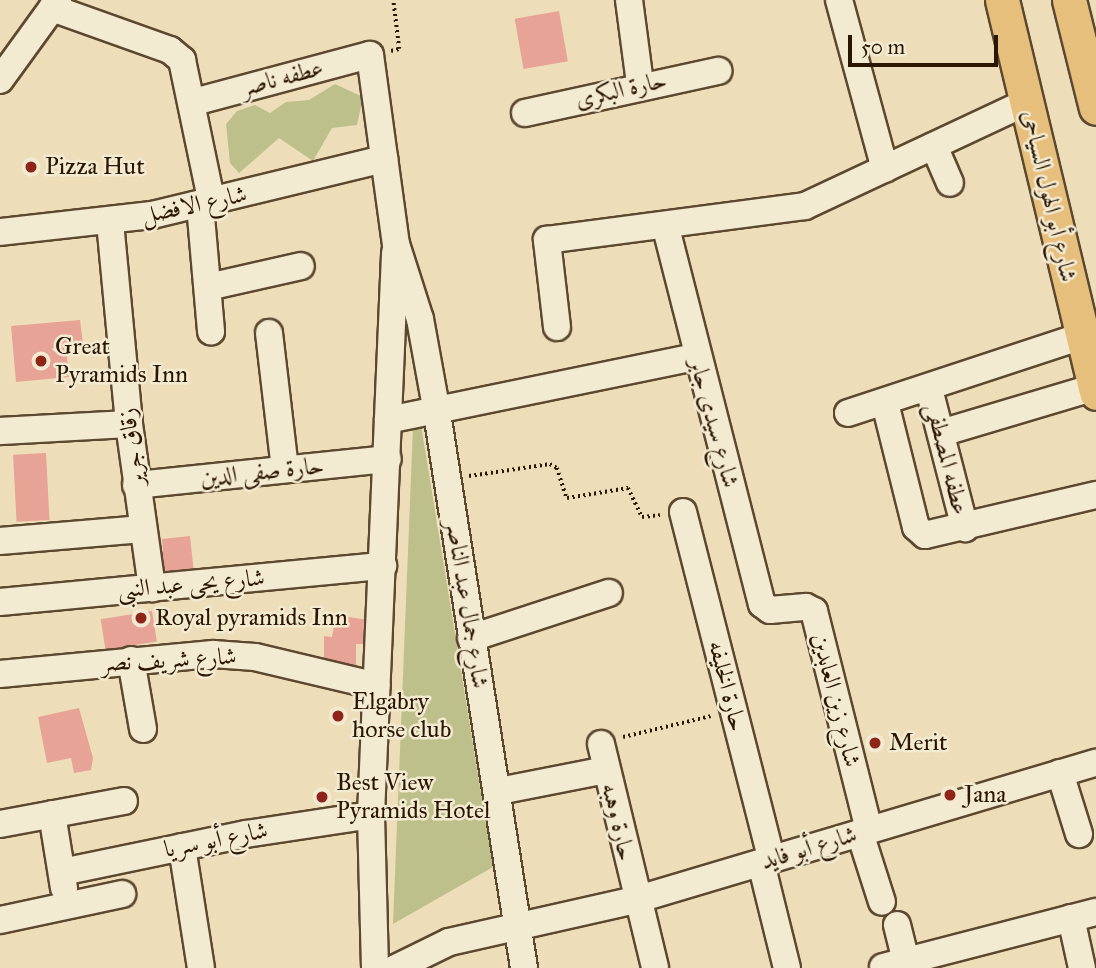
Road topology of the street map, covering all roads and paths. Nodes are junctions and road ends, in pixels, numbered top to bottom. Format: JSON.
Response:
{"nodes":[{"id":1,"x":393,"y":0,"type":"edge"},
{"id":2,"x":629,"y":0,"type":"edge"},
{"id":3,"x":839,"y":0,"type":"edge"},
{"id":4,"x":1002,"y":0,"type":"edge"},
{"id":5,"x":1069,"y":0,"type":"edge"},
{"id":6,"x":55,"y":4,"type":"edge"},
{"id":7,"x":370,"y":55,"type":"junction"},
{"id":8,"x":718,"y":71,"type":"dead end"},
{"id":9,"x":0,"y":80,"type":"edge"},
{"id":10,"x":640,"y":84,"type":"junction"},
{"id":11,"x":194,"y":102,"type":"junction"},
{"id":12,"x":1027,"y":102,"type":"junction"},
{"id":13,"x":1096,"y":108,"type":"edge"},
{"id":14,"x":525,"y":113,"type":"dead end"},
{"id":15,"x":934,"y":146,"type":"junction"},
{"id":16,"x":384,"y":159,"type":"junction"},
{"id":17,"x":885,"y":169,"type":"junction"},
{"id":18,"x":950,"y":183,"type":"dead end"},
{"id":19,"x":206,"y":204,"type":"junction"},
{"id":20,"x":110,"y":222,"type":"junction"},
{"id":21,"x":666,"y":228,"type":"junction"},
{"id":22,"x":0,"y":232,"type":"edge"},
{"id":23,"x":396,"y":244,"type":"junction"},
{"id":24,"x":300,"y":266,"type":"dead end"},
{"id":25,"x":208,"y":287,"type":"junction"},
{"id":26,"x":557,"y":327,"type":"dead end"},
{"id":27,"x":211,"y":332,"type":"dead end"},
{"id":28,"x":269,"y":333,"type":"dead end"},
{"id":29,"x":1082,"y":336,"type":"junction"},
{"id":30,"x":696,"y":357,"type":"junction"},
{"id":31,"x":929,"y":389,"type":"junction"},
{"id":32,"x":1095,"y":390,"type":"edge"},
{"id":33,"x":885,"y":403,"type":"junction"},
{"id":34,"x":437,"y":413,"type":"junction"},
{"id":35,"x":848,"y":413,"type":"dead end"},
{"id":36,"x":388,"y":420,"type":"junction"},
{"id":37,"x":129,"y":424,"type":"junction"},
{"id":38,"x":0,"y":431,"type":"edge"},
{"id":39,"x":941,"y":433,"type":"junction"},
{"id":40,"x":388,"y":459,"type":"junction"},
{"id":41,"x":285,"y":469,"type":"junction"},
{"id":42,"x":446,"y":479,"type":"junction"},
{"id":43,"x":136,"y":485,"type":"junction"},
{"id":44,"x":1096,"y":495,"type":"edge"},
{"id":45,"x":683,"y":512,"type":"joint"},
{"id":46,"x":965,"y":528,"type":"junction"},
{"id":47,"x":142,"y":529,"type":"junction"},
{"id":48,"x":0,"y":541,"type":"edge"},
{"id":49,"x":383,"y":566,"type":"junction"},
{"id":50,"x":152,"y":588,"type":"junction"},
{"id":51,"x":610,"y":593,"type":"dead end"},
{"id":52,"x":0,"y":602,"type":"edge"},
{"id":53,"x":773,"y":610,"type":"joint"},
{"id":54,"x":471,"y":638,"type":"junction"},
{"id":55,"x":131,"y":660,"type":"junction"},
{"id":56,"x":0,"y":674,"type":"edge"},
{"id":57,"x":377,"y":686,"type":"junction"},
{"id":58,"x":733,"y":710,"type":"junction"},
{"id":59,"x":143,"y":729,"type":"dead end"},
{"id":60,"x":601,"y":744,"type":"joint"},
{"id":61,"x":1096,"y":763,"type":"edge"},
{"id":62,"x":606,"y":770,"type":"junction"},
{"id":63,"x":1060,"y":774,"type":"junction"},
{"id":64,"x":499,"y":791,"type":"junction"},
{"id":65,"x":124,"y":801,"type":"dead end"},
{"id":66,"x":52,"y":814,"type":"junction"},
{"id":67,"x":371,"y":816,"type":"junction"},
{"id":68,"x":0,"y":824,"type":"edge"},
{"id":69,"x":864,"y":832,"type":"junction"},
{"id":70,"x":1079,"y":834,"type":"dead end"},
{"id":71,"x":182,"y":847,"type":"junction"},
{"id":72,"x":766,"y":861,"type":"junction"},
{"id":73,"x":62,"y":872,"type":"junction"},
{"id":74,"x":122,"y":894,"type":"dead end"},
{"id":75,"x":635,"y":900,"type":"junction"},
{"id":76,"x":882,"y":902,"type":"dead end"},
{"id":77,"x":67,"y":905,"type":"junction"},
{"id":78,"x":1083,"y":915,"type":"edge"},
{"id":79,"x":0,"y":920,"type":"edge"},
{"id":80,"x":520,"y":926,"type":"junction"},
{"id":81,"x":897,"y":926,"type":"dead end"},
{"id":82,"x":895,"y":964,"type":"edge"},
{"id":83,"x":201,"y":968,"type":"edge"},
{"id":84,"x":375,"y":968,"type":"edge"},
{"id":85,"x":396,"y":968,"type":"edge"},
{"id":86,"x":524,"y":968,"type":"edge"},
{"id":87,"x":655,"y":968,"type":"edge"},
{"id":88,"x":788,"y":968,"type":"edge"},
{"id":89,"x":1082,"y":968,"type":"edge"}],
"edges":[{"from":1,"to":7,"type":"path"},
{"from":2,"to":10,"type":"street"},
{"from":3,"to":17,"type":"street"},
{"from":4,"to":12,"type":"main road","name":"شارع أبو الهول السياحى"},
{"from":5,"to":13,"type":"main road"},
{"from":6,"to":9,"type":"street"},
{"from":6,"to":11,"type":"street"},
{"from":7,"to":11,"type":"street","name":"عطفه ناصر"},
{"from":7,"to":16,"type":"street","name":"شارع جمال عبد الناصر"},
{"from":8,"to":10,"type":"street","name":"حارة البكرى"},
{"from":10,"to":14,"type":"street","name":"حارة البكرى"},
{"from":11,"to":19,"type":"street"},
{"from":12,"to":15,"type":"street"},
{"from":12,"to":29,"type":"main road","name":"شارع أبو الهول السياحى"},
{"from":15,"to":17,"type":"street"},
{"from":15,"to":18,"type":"street"},
{"from":16,"to":19,"type":"street","name":"شارع الافضل"},
{"from":16,"to":23,"type":"street","name":"شارع جمال عبد الناصر"},
{"from":17,"to":21,"type":"street"},
{"from":19,"to":20,"type":"street","name":"شارع الافضل"},
{"from":19,"to":25,"type":"street"},
{"from":20,"to":22,"type":"street","name":"شارع الافضل"},
{"from":20,"to":37,"type":"street","name":"زقاق جرير"},
{"from":21,"to":26,"type":"street"},
{"from":21,"to":30,"type":"street","name":"شارع سيدى جابر"},
{"from":23,"to":34,"type":"street","name":"شارع جمال عبد الناصر"},
{"from":23,"to":36,"type":"street","name":"شارع جمال عبد الناصر"},
{"from":24,"to":25,"type":"street"},
{"from":25,"to":27,"type":"street"},
{"from":28,"to":41,"type":"street"},
{"from":29,"to":31,"type":"street"},
{"from":29,"to":32,"type":"main road","name":"شارع أبو الهول السياحى"},
{"from":30,"to":34,"type":"street"},
{"from":30,"to":53,"type":"street","name":"شارع سيدى جابر"},
{"from":31,"to":33,"type":"street"},
{"from":31,"to":39,"type":"street","name":"عطفه المصطفى"},
{"from":32,"to":39,"type":"street"},
{"from":33,"to":35,"type":"street"},
{"from":33,"to":46,"type":"street"},
{"from":34,"to":36,"type":"street"},
{"from":34,"to":42,"type":"street","name":"شارع جمال عبد الناصر"},
{"from":36,"to":40,"type":"street","name":"شارع جمال عبد الناصر"},
{"from":37,"to":38,"type":"street"},
{"from":37,"to":43,"type":"street","name":"زقاق جرير"},
{"from":39,"to":46,"type":"street","name":"عطفه المصطفى"},
{"from":40,"to":41,"type":"street","name":"حارة صفى الدين"},
{"from":40,"to":49,"type":"street","name":"شارع جمال عبد الناصر"},
{"from":41,"to":43,"type":"street","name":"حارة صفى الدين"},
{"from":42,"to":45,"type":"path"},
{"from":42,"to":54,"type":"street","name":"شارع جمال عبد الناصر"},
{"from":43,"to":47,"type":"street","name":"زقاق جرير"},
{"from":44,"to":46,"type":"street"},
{"from":45,"to":58,"type":"street","name":"حارة الخليفه"},
{"from":47,"to":48,"type":"street"},
{"from":47,"to":50,"type":"street","name":"زقاق جرير"},
{"from":49,"to":50,"type":"street","name":"شارع يحى عبد النبى"},
{"from":49,"to":57,"type":"street","name":"شارع جمال عبد الناصر"},
{"from":50,"to":52,"type":"street","name":"شارع يحى عبد النبى"},
{"from":51,"to":54,"type":"street"},
{"from":53,"to":69,"type":"street","name":"شارع زين العابدين"},
{"from":54,"to":64,"type":"street","name":"شارع جمال عبد الناصر"},
{"from":55,"to":56,"type":"street","name":"شارع شريف نصر"},
{"from":55,"to":57,"type":"street","name":"شارع شريف نصر"},
{"from":55,"to":59,"type":"street"},
{"from":57,"to":67,"type":"street","name":"شارع جمال عبد الناصر"},
{"from":58,"to":60,"type":"path"},
{"from":58,"to":72,"type":"street","name":"حارة الخليفه"},
{"from":60,"to":62,"type":"street","name":"حارة وهبه"},
{"from":61,"to":63,"type":"street","name":"شارع أبو فايد"},
{"from":62,"to":64,"type":"street"},
{"from":62,"to":75,"type":"street","name":"حارة وهبه"},
{"from":63,"to":69,"type":"street","name":"شارع أبو فايد"},
{"from":63,"to":70,"type":"street"},
{"from":64,"to":80,"type":"street","name":"شارع جمال عبد الناصر"},
{"from":65,"to":66,"type":"street"},
{"from":66,"to":68,"type":"street"},
{"from":66,"to":73,"type":"street"},
{"from":67,"to":71,"type":"street","name":"شارع أبو سريا"},
{"from":67,"to":84,"type":"street","name":"شارع جمال عبد الناصر"},
{"from":69,"to":72,"type":"street","name":"شارع أبو فايد"},
{"from":69,"to":76,"type":"street"},
{"from":71,"to":73,"type":"street","name":"شارع أبو سريا"},
{"from":71,"to":83,"type":"street"},
{"from":72,"to":75,"type":"street","name":"شارع أبو فايد"},
{"from":72,"to":88,"type":"street","name":"حارة الخليفه"},
{"from":73,"to":77,"type":"street"},
{"from":74,"to":77,"type":"street"},
{"from":75,"to":80,"type":"street","name":"شارع أبو فايد"},
{"from":75,"to":87,"type":"street","name":"حارة وهبه"},
{"from":77,"to":79,"type":"street"},
{"from":78,"to":82,"type":"street"},
{"from":78,"to":89,"type":"street"},
{"from":80,"to":85,"type":"street","name":"شارع أبو فايد"},
{"from":80,"to":86,"type":"street","name":"شارع جمال عبد الناصر"},
{"from":81,"to":82,"type":"street"}]}
